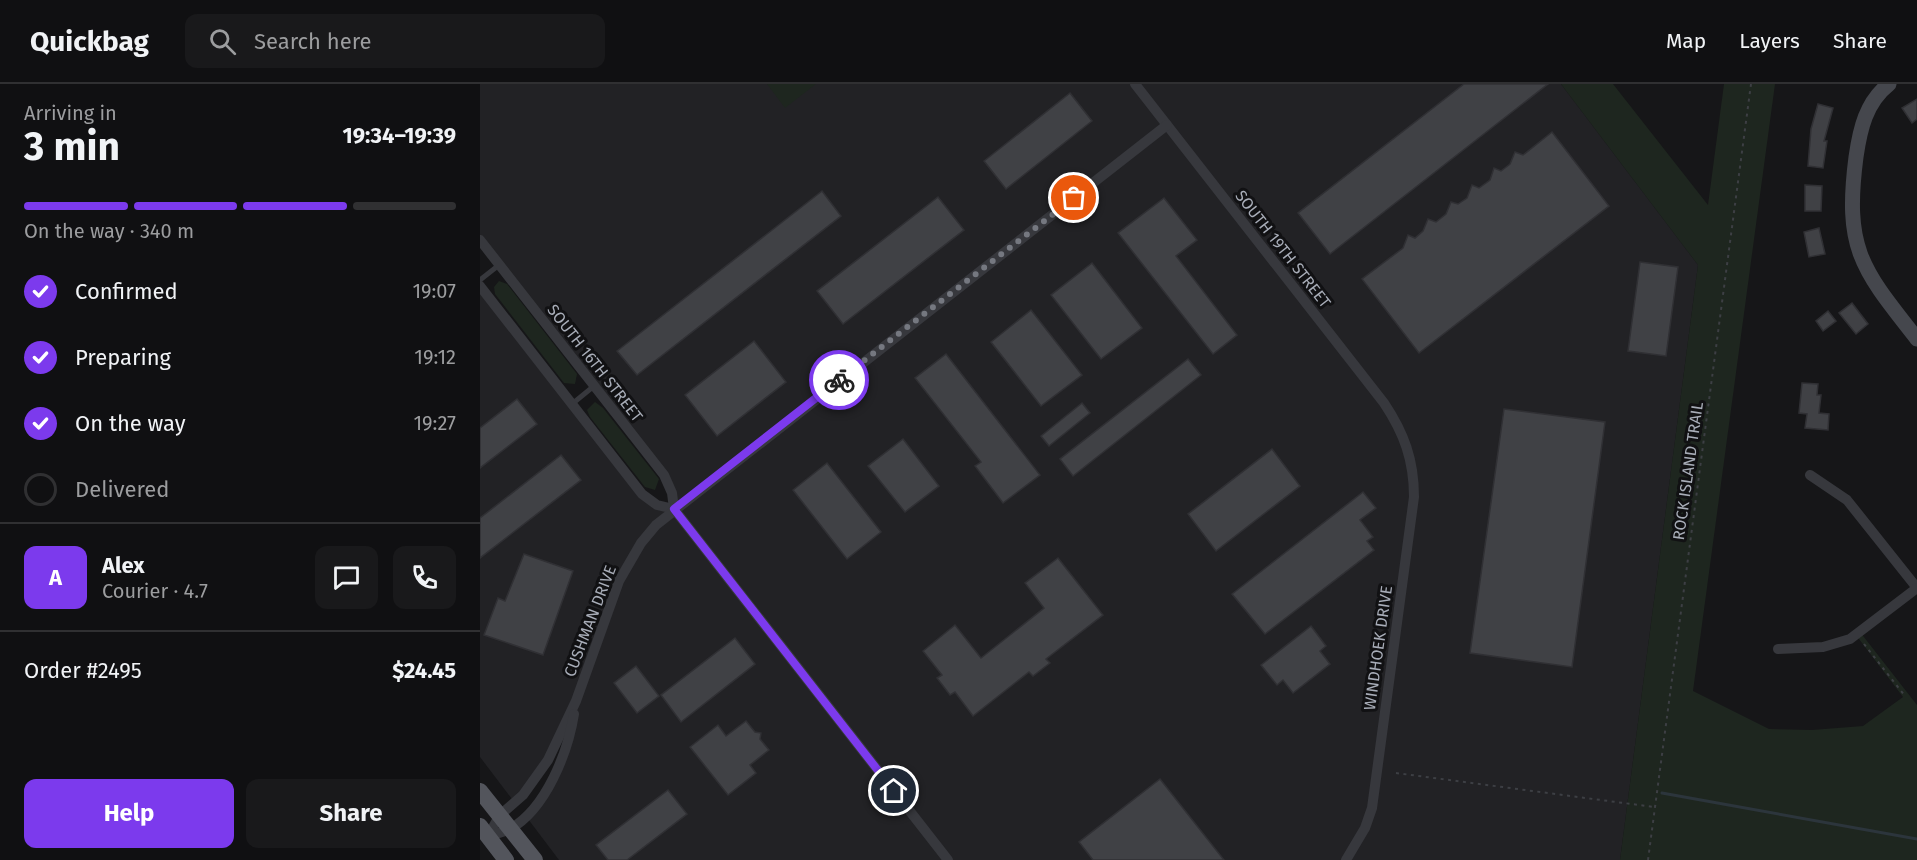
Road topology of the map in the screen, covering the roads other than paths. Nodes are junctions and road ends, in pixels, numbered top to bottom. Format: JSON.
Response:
{"nodes":[{"id":1,"x":1135,"y":84,"type":"edge"},
{"id":2,"x":1889,"y":84,"type":"edge"},
{"id":3,"x":1167,"y":125,"type":"junction"},
{"id":4,"x":480,"y":240,"type":"edge"},
{"id":5,"x":499,"y":265,"type":"junction"},
{"id":6,"x":480,"y":280,"type":"edge"},
{"id":7,"x":480,"y":286,"type":"edge"},
{"id":8,"x":1917,"y":339,"type":"edge"},
{"id":9,"x":594,"y":386,"type":"junction"},
{"id":10,"x":572,"y":404,"type":"junction"},
{"id":11,"x":1404,"y":435,"type":"joint"},
{"id":12,"x":1810,"y":475,"type":"dead end"},
{"id":13,"x":674,"y":509,"type":"junction"},
{"id":14,"x":1917,"y":588,"type":"edge"},
{"id":15,"x":1778,"y":649,"type":"dead end"},
{"id":16,"x":576,"y":701,"type":"junction"},
{"id":17,"x":480,"y":791,"type":"edge"},
{"id":18,"x":505,"y":822,"type":"junction"},
{"id":19,"x":484,"y":831,"type":"edge"},
{"id":20,"x":506,"y":860,"type":"edge"},
{"id":21,"x":535,"y":860,"type":"edge"},
{"id":22,"x":948,"y":860,"type":"edge"},
{"id":23,"x":1346,"y":860,"type":"edge"}],
"edges":[{"from":1,"to":3,"type":"street","name":"SOUTH 19TH STREET"},
{"from":2,"to":8,"type":"street"},
{"from":3,"to":11,"type":"street","name":"SOUTH 19TH STREET"},
{"from":3,"to":13,"type":"street","name":"CUSHMAN DRIVE"},
{"from":4,"to":5,"type":"street","name":"SOUTH 16TH STREET"},
{"from":5,"to":6,"type":"lane"},
{"from":5,"to":9,"type":"street","name":"SOUTH 16TH STREET"},
{"from":7,"to":10,"type":"street","name":"SOUTH 16TH STREET"},
{"from":9,"to":10,"type":"lane"},
{"from":9,"to":13,"type":"street","name":"SOUTH 16TH STREET"},
{"from":10,"to":13,"type":"street","name":"SOUTH 16TH STREET"},
{"from":11,"to":23,"type":"street","name":"WINDHOEK DRIVE"},
{"from":12,"to":14,"type":"street"},
{"from":13,"to":16,"type":"street","name":"CUSHMAN DRIVE"},
{"from":13,"to":22,"type":"street","name":"SOUTH 16TH STREET"},
{"from":14,"to":15,"type":"street"},
{"from":16,"to":18,"type":"street","name":"CUSHMAN DRIVE"},
{"from":16,"to":18,"type":"street","name":"CUSHMAN DRIVE"},
{"from":17,"to":18,"type":"main road"},
{"from":18,"to":19,"type":"street","name":"CUSHMAN DRIVE"},
{"from":18,"to":19,"type":"street","name":"CUSHMAN DRIVE"},
{"from":18,"to":21,"type":"main road"},
{"from":19,"to":20,"type":"main road"}]}
